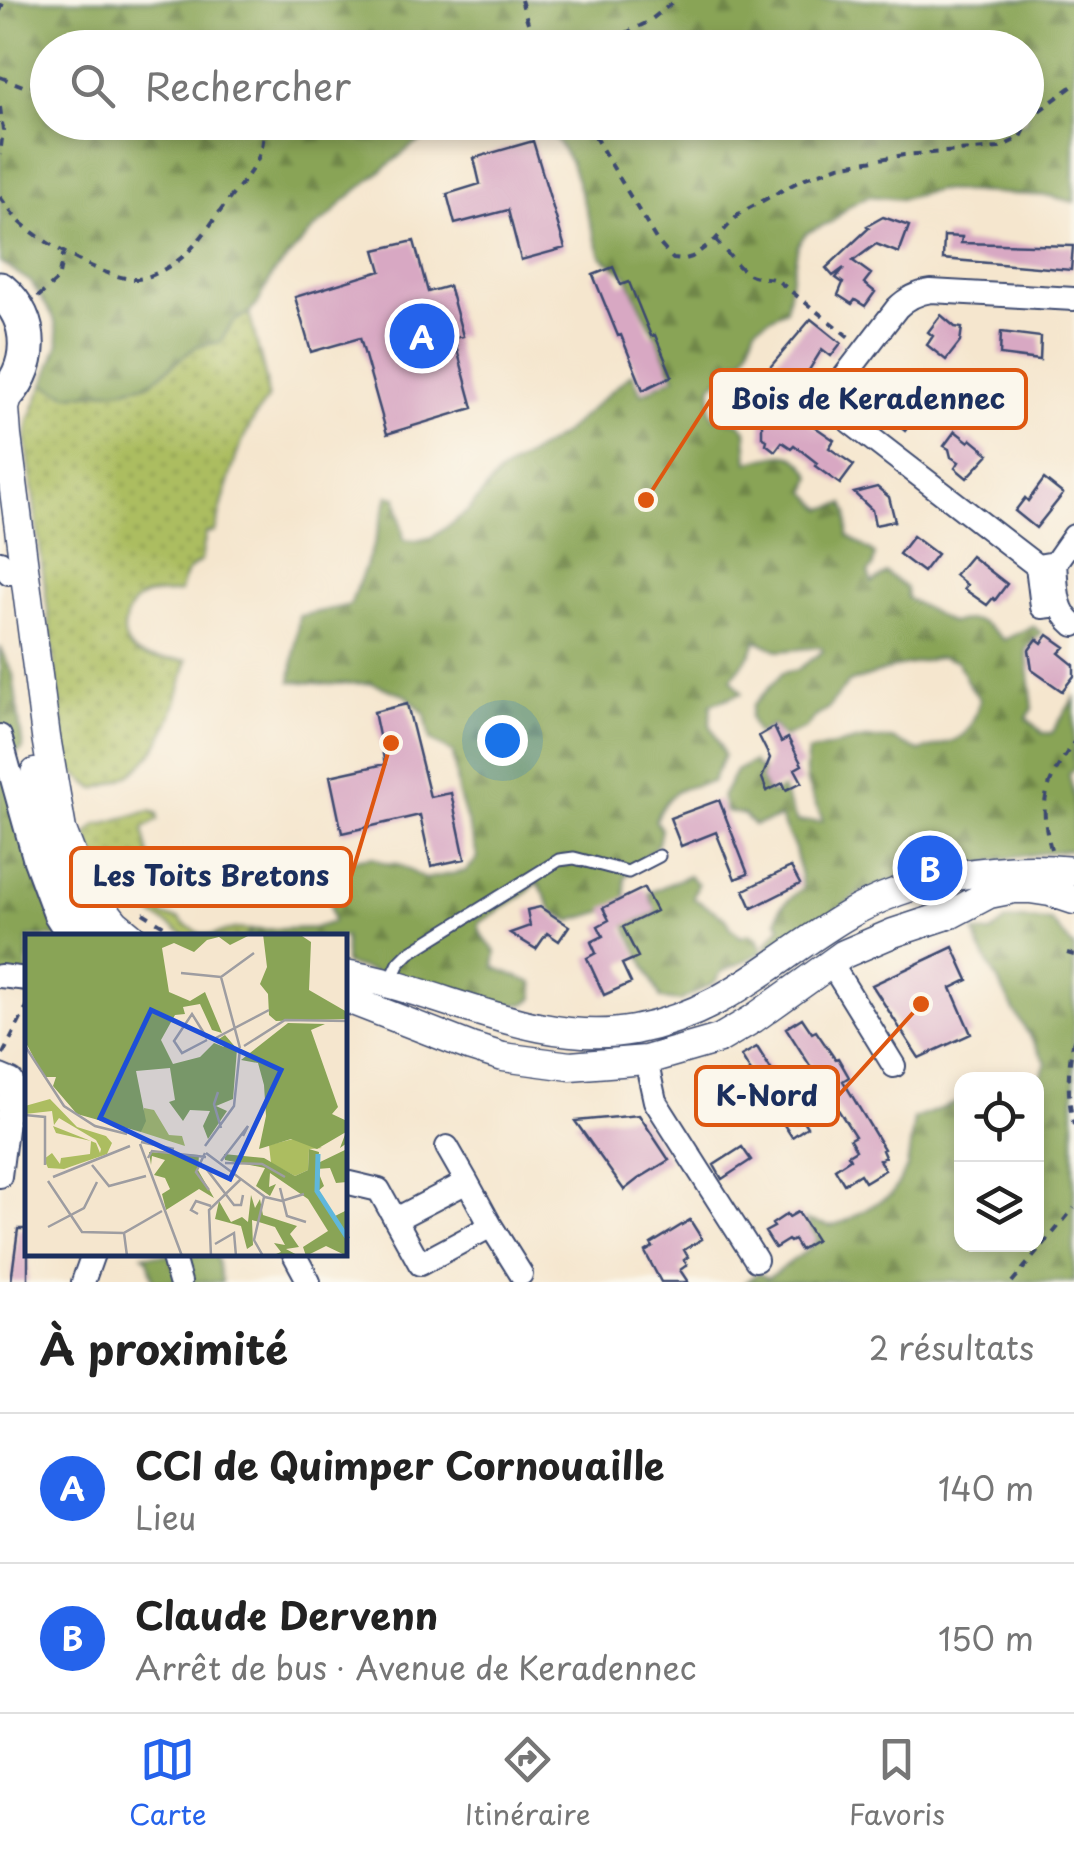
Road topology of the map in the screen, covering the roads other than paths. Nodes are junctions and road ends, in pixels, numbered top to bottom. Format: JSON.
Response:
{"nodes":[{"id":1,"x":1074,"y":300,"type":"edge"},
{"id":2,"x":10,"y":302,"type":"edge"},
{"id":3,"x":5,"y":396,"type":"edge"},
{"id":4,"x":0,"y":508,"type":"edge"},
{"id":5,"x":1074,"y":536,"type":"edge"},
{"id":6,"x":1046,"y":564,"type":"junction"},
{"id":7,"x":5,"y":568,"type":"edge"},
{"id":8,"x":1074,"y":624,"type":"edge"},
{"id":9,"x":0,"y":736,"type":"edge"},
{"id":10,"x":659,"y":856,"type":"dead end"},
{"id":11,"x":1064,"y":864,"type":"edge"},
{"id":12,"x":1074,"y":900,"type":"edge"},
{"id":13,"x":137,"y":931,"type":"edge"},
{"id":14,"x":66,"y":934,"type":"edge"},
{"id":15,"x":94,"y":934,"type":"edge"},
{"id":16,"x":830,"y":962,"type":"junction"},
{"id":17,"x":0,"y":976,"type":"edge"},
{"id":18,"x":348,"y":976,"type":"edge"},
{"id":19,"x":25,"y":980,"type":"edge"},
{"id":20,"x":385,"y":997,"type":"junction"},
{"id":21,"x":348,"y":998,"type":"edge"},
{"id":22,"x":646,"y":1060,"type":"junction"},
{"id":23,"x":894,"y":1066,"type":"dead end"},
{"id":24,"x":0,"y":1076,"type":"edge"},
{"id":25,"x":4,"y":1121,"type":"edge"},
{"id":26,"x":446,"y":1147,"type":"dead end"},
{"id":27,"x":0,"y":1176,"type":"edge"},
{"id":28,"x":467,"y":1182,"type":"junction"},
{"id":29,"x":348,"y":1183,"type":"edge"},
{"id":30,"x":396,"y":1219,"type":"junction"},
{"id":31,"x":491,"y":1226,"type":"junction"},
{"id":32,"x":92,"y":1257,"type":"edge"},
{"id":33,"x":173,"y":1257,"type":"edge"},
{"id":34,"x":296,"y":1257,"type":"edge"},
{"id":35,"x":756,"y":1260,"type":"dead end"},
{"id":36,"x":521,"y":1274,"type":"dead end"},
{"id":37,"x":83,"y":1282,"type":"edge"},
{"id":38,"x":180,"y":1282,"type":"edge"},
{"id":39,"x":309,"y":1282,"type":"edge"}],
"edges":[{"from":1,"to":6,"type":"street"},
{"from":2,"to":3,"type":"main road"},
{"from":3,"to":13,"type":"street"},
{"from":4,"to":7,"type":"street"},
{"from":5,"to":6,"type":"street"},
{"from":6,"to":8,"type":"street"},
{"from":7,"to":15,"type":"street"},
{"from":9,"to":14,"type":"street"},
{"from":10,"to":20,"type":"lane"},
{"from":11,"to":20,"type":"street"},
{"from":12,"to":16,"type":"street"},
{"from":16,"to":22,"type":"street"},
{"from":16,"to":23,"type":"street"},
{"from":17,"to":19,"type":"street"},
{"from":18,"to":20,"type":"street"},
{"from":20,"to":21,"type":"street"},
{"from":20,"to":22,"type":"street"},
{"from":22,"to":35,"type":"street"},
{"from":24,"to":25,"type":"street"},
{"from":25,"to":27,"type":"street"},
{"from":26,"to":28,"type":"street"},
{"from":28,"to":30,"type":"street"},
{"from":28,"to":31,"type":"street"},
{"from":29,"to":30,"type":"street"},
{"from":30,"to":31,"type":"street"},
{"from":31,"to":36,"type":"street"},
{"from":32,"to":37,"type":"street"},
{"from":33,"to":38,"type":"street"},
{"from":34,"to":39,"type":"street"}]}
